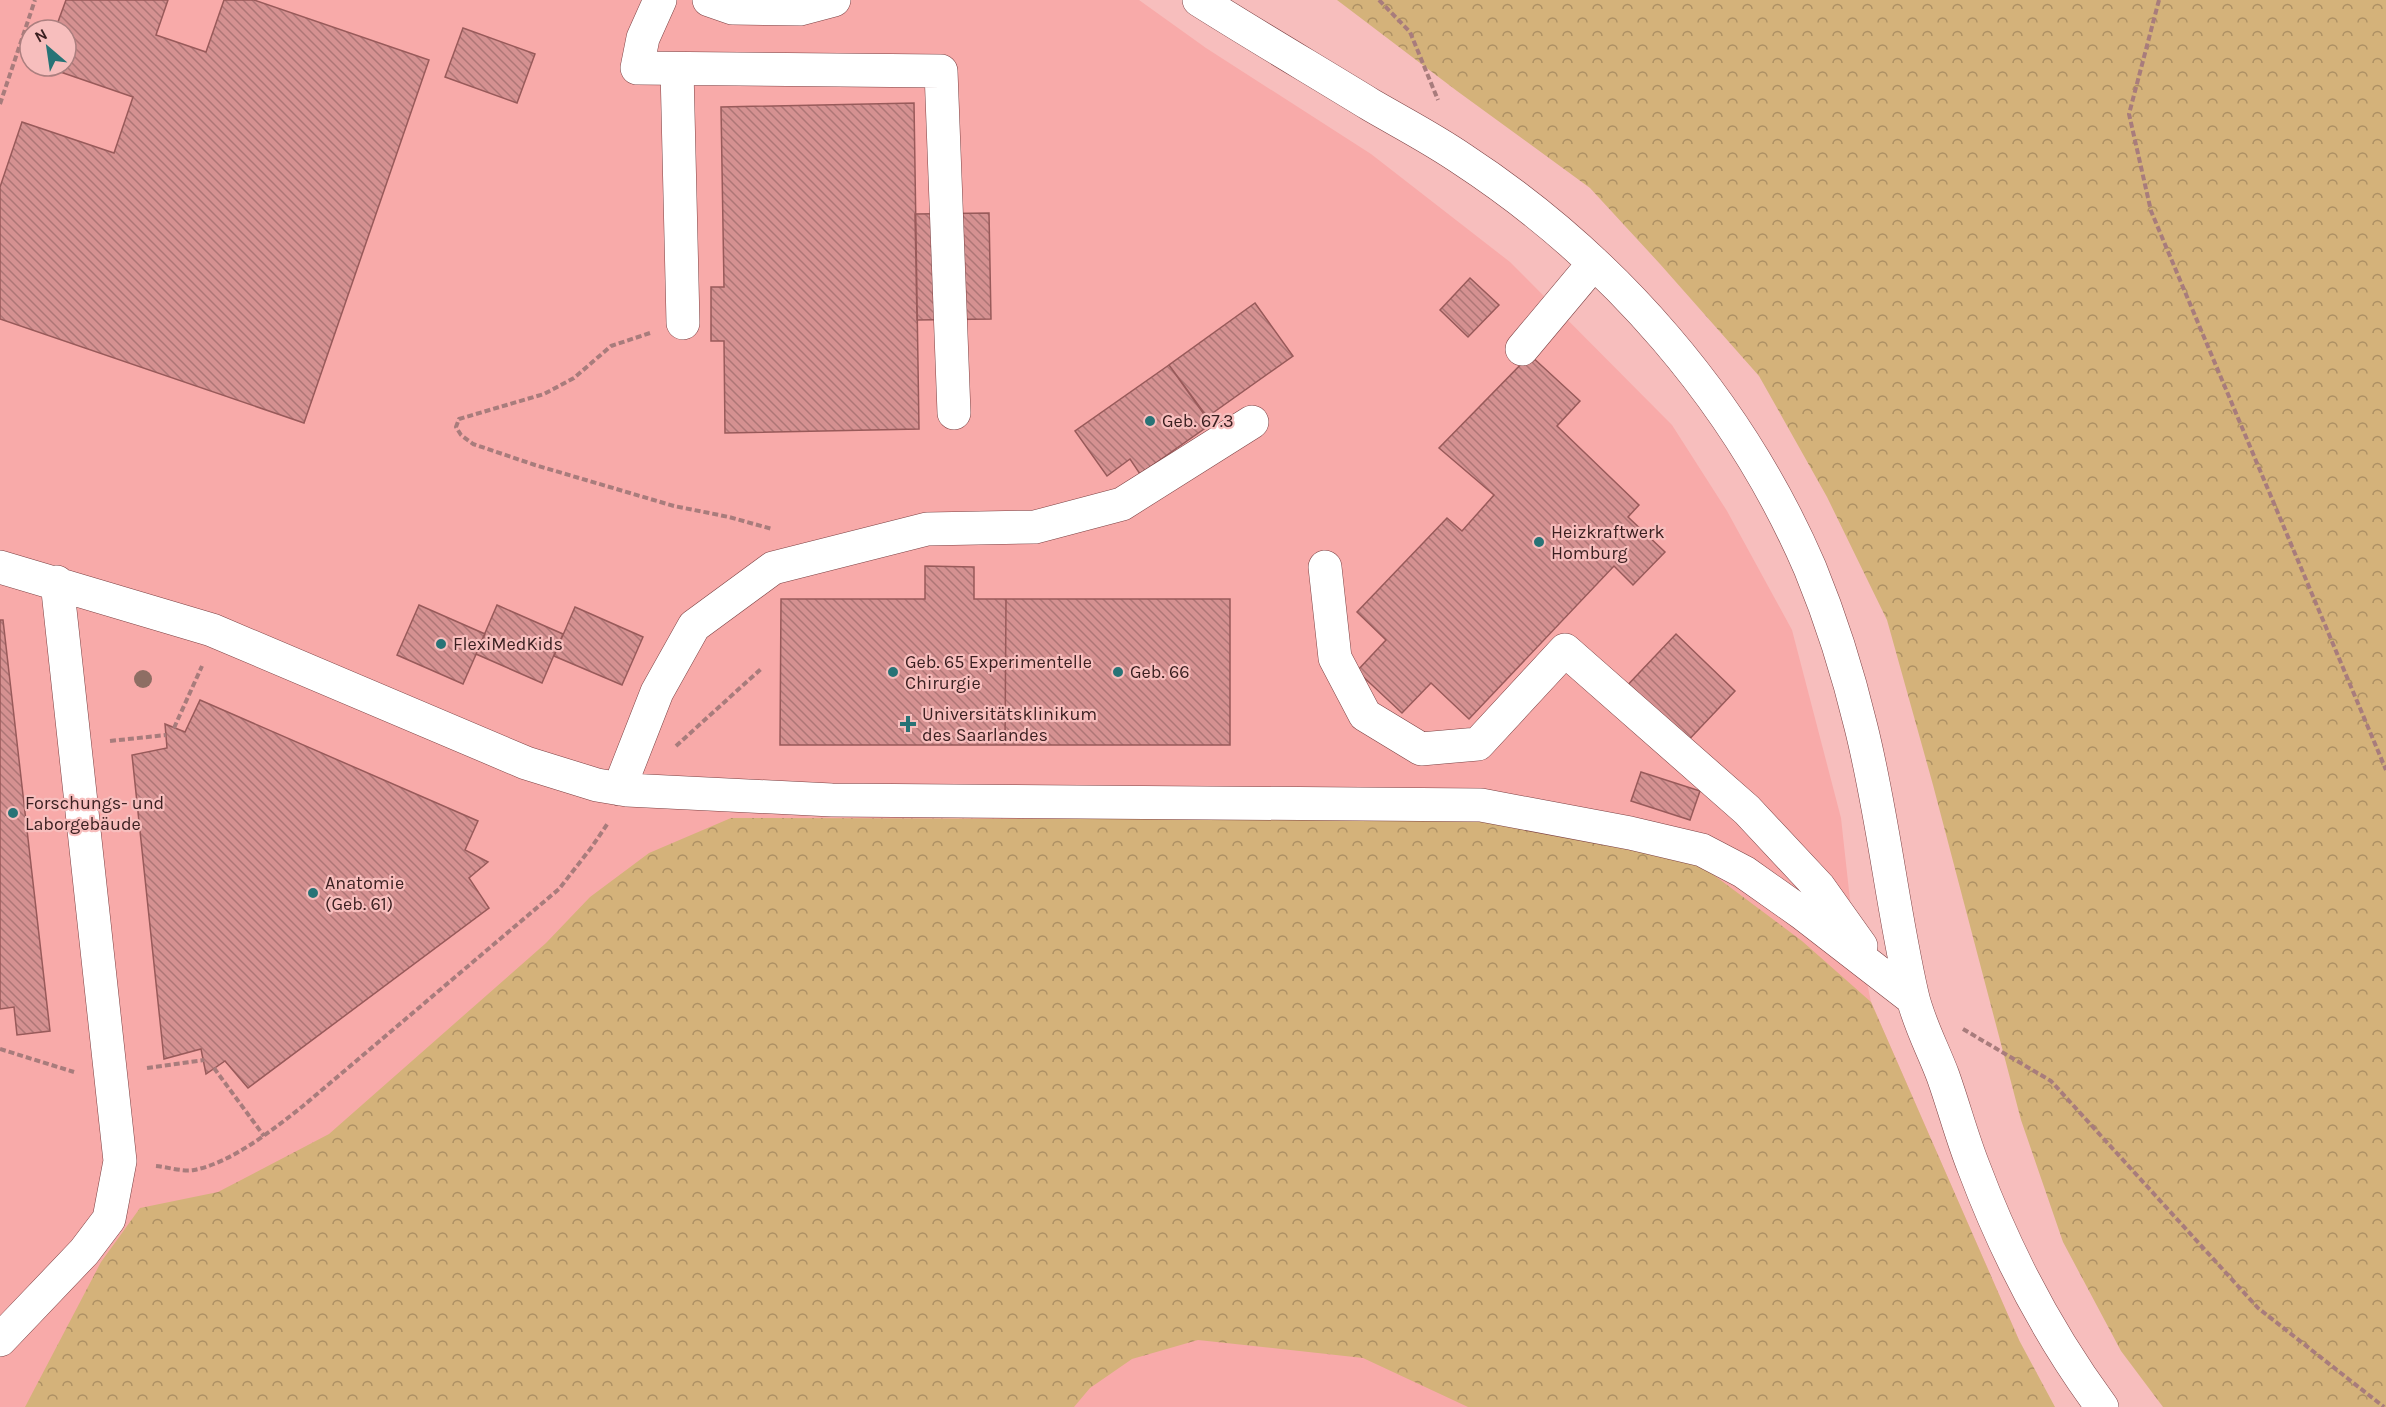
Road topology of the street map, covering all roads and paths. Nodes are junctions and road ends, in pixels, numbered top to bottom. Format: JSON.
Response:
{"nodes":[{"id":1,"x":35,"y":0,"type":"edge"},
{"id":2,"x":660,"y":0,"type":"edge"},
{"id":3,"x":709,"y":0,"type":"edge"},
{"id":4,"x":834,"y":0,"type":"edge"},
{"id":5,"x":1199,"y":0,"type":"edge"},
{"id":6,"x":1379,"y":0,"type":"edge"},
{"id":7,"x":2158,"y":0,"type":"edge"},
{"id":8,"x":676,"y":69,"type":"junction"},
{"id":9,"x":0,"y":104,"type":"edge"},
{"id":10,"x":1441,"y":106,"type":"dead end"},
{"id":11,"x":1594,"y":263,"type":"junction"},
{"id":12,"x":683,"y":323,"type":"joint"},
{"id":13,"x":1522,"y":349,"type":"dead end"},
{"id":14,"x":954,"y":412,"type":"dead end"},
{"id":15,"x":1252,"y":422,"type":"dead end"},
{"id":16,"x":786,"y":565,"type":"junction"},
{"id":17,"x":0,"y":567,"type":"edge"},
{"id":18,"x":1325,"y":567,"type":"dead end"},
{"id":19,"x":57,"y":582,"type":"junction"},
{"id":20,"x":203,"y":664,"type":"dead end"},
{"id":21,"x":762,"y":668,"type":"dead end"},
{"id":22,"x":174,"y":728,"type":"dead end"},
{"id":23,"x":166,"y":735,"type":"dead end"},
{"id":24,"x":105,"y":742,"type":"dead end"},
{"id":25,"x":669,"y":752,"type":"dead end"},
{"id":26,"x":2386,"y":770,"type":"edge"},
{"id":27,"x":623,"y":789,"type":"junction"},
{"id":28,"x":1883,"y":976,"type":"junction"},
{"id":29,"x":1913,"y":999,"type":"junction"},
{"id":30,"x":1962,"y":1028,"type":"dead end"},
{"id":31,"x":0,"y":1049,"type":"edge"},
{"id":32,"x":204,"y":1060,"type":"dead end"},
{"id":33,"x":214,"y":1068,"type":"dead end"},
{"id":34,"x":124,"y":1072,"type":"junction"},
{"id":35,"x":264,"y":1136,"type":"junction"},
{"id":36,"x":120,"y":1161,"type":"junction"},
{"id":37,"x":0,"y":1340,"type":"edge"},
{"id":38,"x":2102,"y":1407,"type":"edge"},
{"id":39,"x":2384,"y":1407,"type":"edge"}],
"edges":[{"from":1,"to":9,"type":"path"},
{"from":2,"to":8,"type":"street"},
{"from":3,"to":4,"type":"street"},
{"from":5,"to":11,"type":"street"},
{"from":6,"to":10,"type":"path"},
{"from":7,"to":26,"type":"path"},
{"from":8,"to":12,"type":"street"},
{"from":8,"to":14,"type":"street"},
{"from":11,"to":13,"type":"street"},
{"from":11,"to":29,"type":"street"},
{"from":12,"to":16,"type":"path"},
{"from":15,"to":16,"type":"street"},
{"from":16,"to":27,"type":"street"},
{"from":17,"to":19,"type":"street"},
{"from":18,"to":28,"type":"street"},
{"from":19,"to":27,"type":"street"},
{"from":19,"to":34,"type":"street"},
{"from":20,"to":22,"type":"path"},
{"from":21,"to":25,"type":"path"},
{"from":23,"to":24,"type":"path"},
{"from":27,"to":28,"type":"street"},
{"from":27,"to":35,"type":"path"},
{"from":28,"to":29,"type":"street"},
{"from":29,"to":38,"type":"street"},
{"from":30,"to":39,"type":"path"},
{"from":31,"to":34,"type":"path"},
{"from":32,"to":34,"type":"path"},
{"from":33,"to":35,"type":"path"},
{"from":34,"to":36,"type":"street"},
{"from":35,"to":36,"type":"path"},
{"from":36,"to":37,"type":"street"}]}
